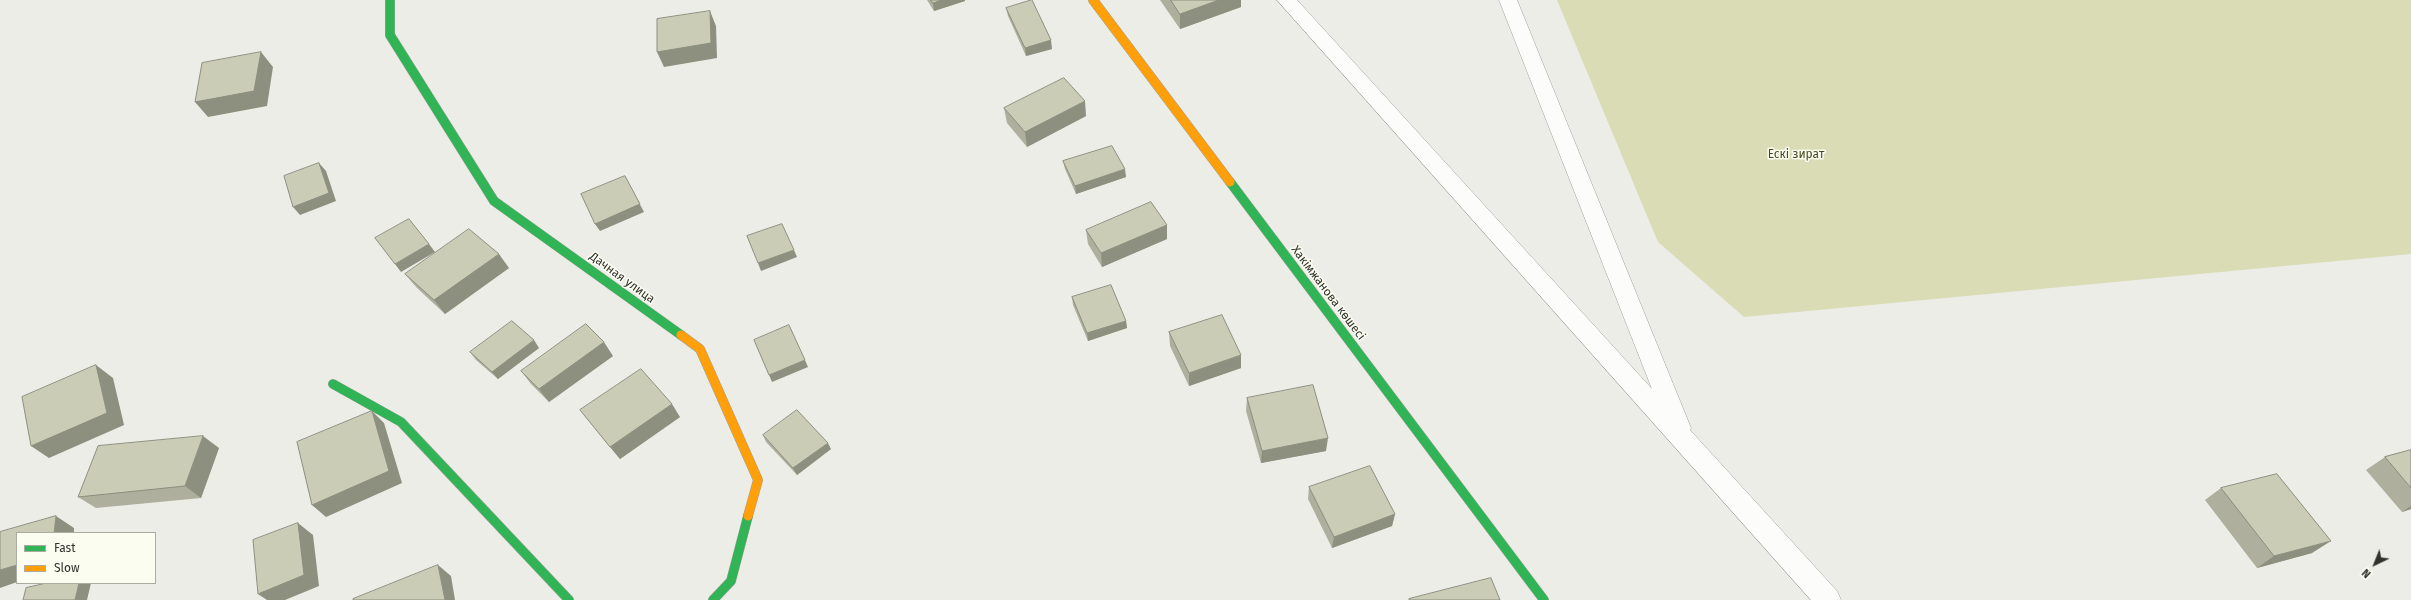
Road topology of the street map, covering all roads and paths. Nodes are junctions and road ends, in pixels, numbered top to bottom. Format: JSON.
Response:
{"nodes":[{"id":1,"x":390,"y":0,"type":"edge"},
{"id":2,"x":1093,"y":0,"type":"edge"},
{"id":3,"x":1286,"y":0,"type":"edge"},
{"id":4,"x":1508,"y":0,"type":"edge"},
{"id":5,"x":333,"y":384,"type":"dead end"},
{"id":6,"x":1684,"y":441,"type":"junction"},
{"id":7,"x":569,"y":600,"type":"edge"},
{"id":8,"x":713,"y":600,"type":"edge"},
{"id":9,"x":1544,"y":600,"type":"edge"},
{"id":10,"x":1828,"y":600,"type":"edge"}],
"edges":[{"from":1,"to":8,"type":"street","name":"Дачная улица"},
{"from":2,"to":9,"type":"street","name":"Хакімжанова көшесі"},
{"from":3,"to":6,"type":"lane"},
{"from":4,"to":6,"type":"lane"},
{"from":5,"to":7,"type":"street"},
{"from":6,"to":10,"type":"lane"}]}
